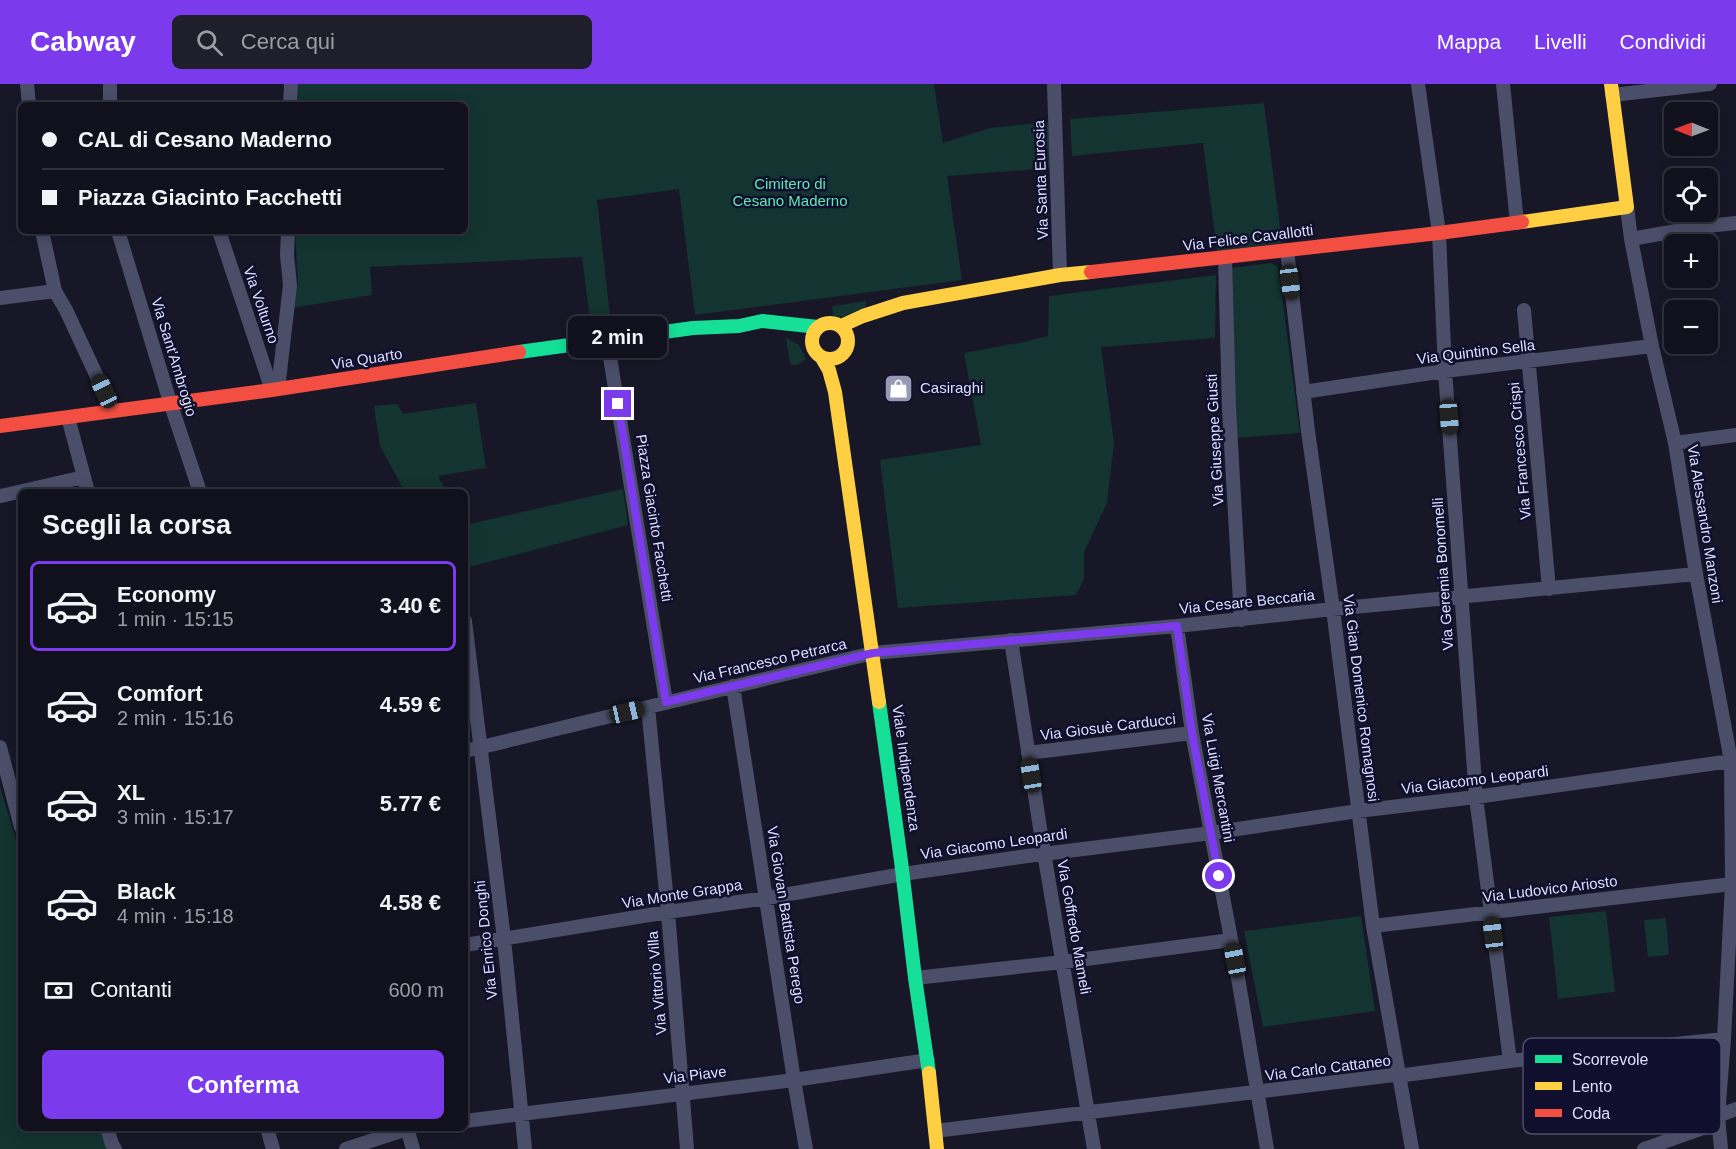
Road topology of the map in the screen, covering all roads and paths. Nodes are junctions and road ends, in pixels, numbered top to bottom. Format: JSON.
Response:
{"nodes":[{"id":1,"x":27,"y":84,"type":"edge"},
{"id":2,"x":110,"y":84,"type":"edge"},
{"id":3,"x":291,"y":84,"type":"edge"},
{"id":4,"x":1054,"y":84,"type":"edge"},
{"id":5,"x":1418,"y":84,"type":"edge"},
{"id":6,"x":1503,"y":84,"type":"edge"},
{"id":7,"x":1710,"y":84,"type":"edge"},
{"id":8,"x":1611,"y":90,"type":"edge"},
{"id":9,"x":29,"y":102,"type":"edge"},
{"id":10,"x":110,"y":102,"type":"edge"},
{"id":11,"x":290,"y":102,"type":"edge"},
{"id":12,"x":1627,"y":207,"type":"junction"},
{"id":13,"x":1736,"y":222,"type":"edge"},
{"id":14,"x":1517,"y":223,"type":"junction"},
{"id":15,"x":1439,"y":233,"type":"junction"},
{"id":16,"x":43,"y":234,"type":"edge"},
{"id":17,"x":119,"y":234,"type":"edge"},
{"id":18,"x":220,"y":234,"type":"edge"},
{"id":19,"x":288,"y":234,"type":"edge"},
{"id":20,"x":1631,"y":239,"type":"junction"},
{"id":21,"x":1287,"y":250,"type":"junction"},
{"id":22,"x":1225,"y":258,"type":"junction"},
{"id":23,"x":1060,"y":275,"type":"junction"},
{"id":24,"x":55,"y":291,"type":"junction"},
{"id":25,"x":0,"y":298,"type":"edge"},
{"id":26,"x":1524,"y":310,"type":"dead end"},
{"id":27,"x":876,"y":313,"type":"junction"},
{"id":28,"x":739,"y":326,"type":"junction"},
{"id":29,"x":841,"y":326,"type":"junction"},
{"id":30,"x":818,"y":327,"type":"junction"},
{"id":31,"x":607,"y":339,"type":"junction"},
{"id":32,"x":848,"y":342,"type":"junction"},
{"id":33,"x":812,"y":344,"type":"junction"},
{"id":34,"x":1652,"y":345,"type":"junction"},
{"id":35,"x":839,"y":356,"type":"junction"},
{"id":36,"x":822,"y":357,"type":"junction"},
{"id":37,"x":1529,"y":362,"type":"junction"},
{"id":38,"x":1445,"y":372,"type":"junction"},
{"id":39,"x":275,"y":389,"type":"junction"},
{"id":40,"x":835,"y":392,"type":"junction"},
{"id":41,"x":1303,"y":392,"type":"junction"},
{"id":42,"x":170,"y":402,"type":"junction"},
{"id":43,"x":113,"y":411,"type":"junction"},
{"id":44,"x":69,"y":421,"type":"dead end"},
{"id":45,"x":0,"y":426,"type":"edge"},
{"id":46,"x":1736,"y":435,"type":"edge"},
{"id":47,"x":1676,"y":443,"type":"junction"},
{"id":48,"x":84,"y":477,"type":"junction"},
{"id":49,"x":32,"y":489,"type":"edge"},
{"id":50,"x":87,"y":489,"type":"edge"},
{"id":51,"x":199,"y":489,"type":"edge"},
{"id":52,"x":18,"y":492,"type":"edge"},
{"id":53,"x":1,"y":496,"type":"edge"},
{"id":54,"x":1696,"y":574,"type":"junction"},
{"id":55,"x":1549,"y":589,"type":"junction"},
{"id":56,"x":1461,"y":597,"type":"junction"},
{"id":57,"x":1333,"y":609,"type":"junction"},
{"id":58,"x":1241,"y":620,"type":"junction"},
{"id":59,"x":1177,"y":626,"type":"junction"},
{"id":60,"x":1011,"y":640,"type":"junction"},
{"id":61,"x":468,"y":646,"type":"edge"},
{"id":62,"x":873,"y":653,"type":"junction"},
{"id":63,"x":733,"y":686,"type":"junction"},
{"id":64,"x":666,"y":702,"type":"junction"},
{"id":65,"x":648,"y":707,"type":"junction"},
{"id":66,"x":1192,"y":733,"type":"junction"},
{"id":67,"x":0,"y":747,"type":"edge"},
{"id":68,"x":480,"y":747,"type":"junction"},
{"id":69,"x":468,"y":750,"type":"edge"},
{"id":70,"x":1028,"y":753,"type":"junction"},
{"id":71,"x":1731,"y":761,"type":"junction"},
{"id":72,"x":1476,"y":797,"type":"junction"},
{"id":73,"x":1358,"y":811,"type":"junction"},
{"id":74,"x":18,"y":816,"type":"edge"},
{"id":75,"x":1211,"y":833,"type":"junction"},
{"id":76,"x":1044,"y":853,"type":"junction"},
{"id":77,"x":903,"y":874,"type":"junction"},
{"id":78,"x":1732,"y":884,"type":"junction"},
{"id":79,"x":767,"y":897,"type":"junction"},
{"id":80,"x":668,"y":912,"type":"junction"},
{"id":81,"x":1490,"y":913,"type":"junction"},
{"id":82,"x":1372,"y":926,"type":"junction"},
{"id":83,"x":504,"y":939,"type":"junction"},
{"id":84,"x":1231,"y":940,"type":"junction"},
{"id":85,"x":468,"y":945,"type":"edge"},
{"id":86,"x":1063,"y":962,"type":"junction"},
{"id":87,"x":915,"y":978,"type":"junction"},
{"id":88,"x":1721,"y":1039,"type":"edge"},
{"id":89,"x":1724,"y":1039,"type":"junction"},
{"id":90,"x":928,"y":1060,"type":"junction"},
{"id":91,"x":1523,"y":1060,"type":"edge"},
{"id":92,"x":1510,"y":1061,"type":"junction"},
{"id":93,"x":1399,"y":1075,"type":"junction"},
{"id":94,"x":1721,"y":1078,"type":"edge"},
{"id":95,"x":794,"y":1080,"type":"junction"},
{"id":96,"x":682,"y":1093,"type":"junction"},
{"id":97,"x":1257,"y":1093,"type":"junction"},
{"id":98,"x":1736,"y":1109,"type":"edge"},
{"id":99,"x":1088,"y":1113,"type":"junction"},
{"id":100,"x":520,"y":1114,"type":"junction"},
{"id":101,"x":1721,"y":1115,"type":"edge"},
{"id":102,"x":468,"y":1121,"type":"edge"},
{"id":103,"x":108,"y":1131,"type":"edge"},
{"id":104,"x":268,"y":1131,"type":"edge"},
{"id":105,"x":399,"y":1131,"type":"edge"},
{"id":106,"x":409,"y":1131,"type":"edge"},
{"id":107,"x":935,"y":1131,"type":"junction"},
{"id":108,"x":1686,"y":1134,"type":"edge"},
{"id":109,"x":1720,"y":1134,"type":"edge"},
{"id":110,"x":115,"y":1149,"type":"edge"},
{"id":111,"x":273,"y":1149,"type":"edge"},
{"id":112,"x":346,"y":1149,"type":"edge"},
{"id":113,"x":414,"y":1149,"type":"edge"},
{"id":114,"x":525,"y":1149,"type":"edge"},
{"id":115,"x":687,"y":1149,"type":"edge"},
{"id":116,"x":806,"y":1149,"type":"edge"},
{"id":117,"x":937,"y":1149,"type":"edge"},
{"id":118,"x":1095,"y":1149,"type":"edge"},
{"id":119,"x":1267,"y":1149,"type":"edge"},
{"id":120,"x":1412,"y":1149,"type":"edge"},
{"id":121,"x":1644,"y":1149,"type":"edge"},
{"id":122,"x":1721,"y":1149,"type":"edge"}],
"edges":[{"from":1,"to":9,"type":"street"},
{"from":2,"to":10,"type":"street"},
{"from":3,"to":11,"type":"street"},
{"from":4,"to":23,"type":"street","name":"Via Santa Eurosia"},
{"from":5,"to":15,"type":"street","name":"Via Geremia Bonomelli"},
{"from":6,"to":14,"type":"street"},
{"from":7,"to":8,"type":"street"},
{"from":8,"to":12,"type":"street","name":"Via Alessandro Manzoni"},
{"from":12,"to":14,"type":"street","name":"Via Felice Cavallotti"},
{"from":12,"to":20,"type":"street","name":"Via Alessandro Manzoni"},
{"from":13,"to":20,"type":"street"},
{"from":14,"to":15,"type":"street","name":"Via Felice Cavallotti"},
{"from":15,"to":21,"type":"street","name":"Via Felice Cavallotti"},
{"from":15,"to":38,"type":"street","name":"Via Geremia Bonomelli"},
{"from":16,"to":24,"type":"street"},
{"from":17,"to":42,"type":"street","name":"Via Sant'Ambrogio"},
{"from":18,"to":39,"type":"street","name":"Via Volturno"},
{"from":19,"to":39,"type":"street"},
{"from":20,"to":34,"type":"street","name":"Via Alessandro Manzoni"},
{"from":21,"to":22,"type":"street","name":"Via Felice Cavallotti"},
{"from":21,"to":41,"type":"street","name":"Via Gian Domenico Romagnosi"},
{"from":22,"to":23,"type":"street","name":"Via Felice Cavallotti"},
{"from":22,"to":58,"type":"street","name":"Via Giuseppe Giusti"},
{"from":23,"to":27,"type":"street","name":"Via Felice Cavallotti"},
{"from":24,"to":25,"type":"street"},
{"from":24,"to":43,"type":"street"},
{"from":26,"to":37,"type":"street","name":"Via Francesco Crispi"},
{"from":27,"to":29,"type":"street","name":"Via Felice Cavallotti"},
{"from":27,"to":32,"type":"street","name":"Via Felice Cavallotti"},
{"from":28,"to":30,"type":"street","name":"Via Quarto"},
{"from":28,"to":31,"type":"street","name":"Via Quarto"},
{"from":28,"to":33,"type":"street","name":"Via Quarto"},
{"from":29,"to":30,"type":"street"},
{"from":29,"to":32,"type":"street"},
{"from":30,"to":33,"type":"street"},
{"from":31,"to":39,"type":"street","name":"Via Quarto"},
{"from":31,"to":64,"type":"street","name":"Piazza Giacinto Facchetti"},
{"from":32,"to":35,"type":"street"},
{"from":33,"to":36,"type":"street"},
{"from":34,"to":37,"type":"street","name":"Via Quintino Sella"},
{"from":34,"to":47,"type":"street","name":"Via Alessandro Manzoni"},
{"from":35,"to":36,"type":"street"},
{"from":35,"to":40,"type":"street","name":"Viale Indipendenza"},
{"from":36,"to":40,"type":"street","name":"Viale Indipendenza"},
{"from":37,"to":38,"type":"street","name":"Via Quintino Sella"},
{"from":37,"to":55,"type":"street","name":"Via Francesco Crispi"},
{"from":38,"to":41,"type":"street","name":"Via Quintino Sella"},
{"from":38,"to":56,"type":"street","name":"Via Geremia Bonomelli"},
{"from":39,"to":42,"type":"street","name":"Via Quarto"},
{"from":40,"to":62,"type":"street","name":"Viale Indipendenza"},
{"from":41,"to":57,"type":"street","name":"Via Gian Domenico Romagnosi"},
{"from":42,"to":43,"type":"street","name":"Via Quarto"},
{"from":42,"to":51,"type":"street","name":"Via Sant'Ambrogio"},
{"from":43,"to":45,"type":"street","name":"Via Quarto"},
{"from":44,"to":48,"type":"street"},
{"from":46,"to":47,"type":"street"},
{"from":47,"to":54,"type":"street","name":"Via Alessandro Manzoni"},
{"from":48,"to":49,"type":"street"},
{"from":48,"to":50,"type":"street"},
{"from":52,"to":53,"type":"street"},
{"from":54,"to":55,"type":"street","name":"Via Cesare Beccaria"},
{"from":54,"to":71,"type":"street","name":"Via Alessandro Manzoni"},
{"from":55,"to":56,"type":"street","name":"Via Cesare Beccaria"},
{"from":56,"to":57,"type":"street","name":"Via Cesare Beccaria"},
{"from":56,"to":72,"type":"street","name":"Via Geremia Bonomelli"},
{"from":57,"to":58,"type":"street","name":"Via Cesare Beccaria"},
{"from":57,"to":73,"type":"street","name":"Via Gian Domenico Romagnosi"},
{"from":58,"to":59,"type":"street","name":"Via Cesare Beccaria"},
{"from":59,"to":60,"type":"street","name":"Via Cesare Beccaria"},
{"from":59,"to":66,"type":"street","name":"Via Luigi Mercantini"},
{"from":60,"to":62,"type":"street","name":"Via Cesare Beccaria"},
{"from":60,"to":70,"type":"street","name":"Via Goffredo Mameli"},
{"from":61,"to":68,"type":"street","name":"Via Enrico Donghi"},
{"from":62,"to":63,"type":"street","name":"Via Francesco Petrarca"},
{"from":62,"to":77,"type":"street","name":"Viale Indipendenza"},
{"from":63,"to":64,"type":"street","name":"Via Francesco Petrarca"},
{"from":63,"to":79,"type":"street","name":"Via Giovan Battista Perego"},
{"from":64,"to":65,"type":"street","name":"Via Francesco Petrarca"},
{"from":65,"to":68,"type":"street","name":"Via Francesco Petrarca"},
{"from":65,"to":80,"type":"street","name":"Via Vittorio Villa"},
{"from":66,"to":70,"type":"street","name":"Via Giosuè Carducci"},
{"from":66,"to":75,"type":"street","name":"Via Luigi Mercantini"},
{"from":67,"to":74,"type":"street"},
{"from":68,"to":69,"type":"street","name":"Via Francesco Petrarca"},
{"from":68,"to":83,"type":"street","name":"Via Enrico Donghi"},
{"from":70,"to":76,"type":"street","name":"Via Goffredo Mameli"},
{"from":71,"to":72,"type":"street","name":"Via Giacomo Leopardi"},
{"from":71,"to":78,"type":"street","name":"Via Alessandro Manzoni"},
{"from":72,"to":73,"type":"street","name":"Via Giacomo Leopardi"},
{"from":72,"to":81,"type":"street","name":"Via Geremia Bonomelli"},
{"from":73,"to":75,"type":"street","name":"Via Giacomo Leopardi"},
{"from":73,"to":82,"type":"street","name":"Via Gian Domenico Romagnosi"},
{"from":75,"to":76,"type":"street","name":"Via Giacomo Leopardi"},
{"from":75,"to":84,"type":"street","name":"Via Luigi Mercantini"},
{"from":76,"to":77,"type":"street","name":"Via Giacomo Leopardi"},
{"from":76,"to":86,"type":"street","name":"Via Goffredo Mameli"},
{"from":77,"to":79,"type":"street","name":"Via Monte Grappa"},
{"from":77,"to":87,"type":"street","name":"Viale Indipendenza"},
{"from":78,"to":81,"type":"street","name":"Via Ludovico Ariosto"},
{"from":78,"to":89,"type":"street","name":"Via Alessandro Manzoni"},
{"from":79,"to":80,"type":"street","name":"Via Monte Grappa"},
{"from":79,"to":95,"type":"street","name":"Via Giovan Battista Perego"},
{"from":80,"to":83,"type":"street","name":"Via Monte Grappa"},
{"from":80,"to":96,"type":"street","name":"Via Vittorio Villa"},
{"from":81,"to":82,"type":"street","name":"Via Ludovico Ariosto"},
{"from":81,"to":92,"type":"street","name":"Via Geremia Bonomelli"},
{"from":82,"to":93,"type":"street","name":"Via Gian Domenico Romagnosi"},
{"from":83,"to":85,"type":"street","name":"Via Monte Grappa"},
{"from":83,"to":100,"type":"street","name":"Via Enrico Donghi"},
{"from":84,"to":86,"type":"street"},
{"from":84,"to":97,"type":"street","name":"Via Luigi Mercantini"},
{"from":86,"to":87,"type":"street"},
{"from":86,"to":99,"type":"street","name":"Via Goffredo Mameli"},
{"from":87,"to":90,"type":"street","name":"Viale Indipendenza"},
{"from":88,"to":89,"type":"street","name":"Via Carlo Cattaneo"},
{"from":89,"to":94,"type":"street","name":"Via Alessandro Manzoni"},
{"from":90,"to":95,"type":"street","name":"Via Piave"},
{"from":90,"to":107,"type":"street","name":"Viale Indipendenza"},
{"from":91,"to":92,"type":"street","name":"Via Carlo Cattaneo"},
{"from":92,"to":93,"type":"street","name":"Via Carlo Cattaneo"},
{"from":93,"to":97,"type":"street","name":"Via Carlo Cattaneo"},
{"from":93,"to":120,"type":"street","name":"Via Gian Domenico Romagnosi"},
{"from":95,"to":96,"type":"street","name":"Via Piave"},
{"from":95,"to":116,"type":"street","name":"Via Giovan Battista Perego"},
{"from":96,"to":100,"type":"street","name":"Via Piave"},
{"from":96,"to":115,"type":"street","name":"Via Vittorio Villa"},
{"from":97,"to":99,"type":"street","name":"Via Carlo Cattaneo"},
{"from":97,"to":119,"type":"street","name":"Via Luigi Mercantini"},
{"from":98,"to":101,"type":"street"},
{"from":99,"to":107,"type":"street","name":"Via Carlo Cattaneo"},
{"from":99,"to":118,"type":"street","name":"Via Goffredo Mameli"},
{"from":100,"to":102,"type":"street","name":"Via Piave"},
{"from":100,"to":114,"type":"street","name":"Via Enrico Donghi"},
{"from":103,"to":110,"type":"street"},
{"from":104,"to":111,"type":"street"},
{"from":105,"to":112,"type":"street"},
{"from":106,"to":113,"type":"street"},
{"from":107,"to":117,"type":"street","name":"Viale Indipendenza"},
{"from":108,"to":121,"type":"street"},
{"from":109,"to":122,"type":"street","name":"Via Alessandro Manzoni"}]}
